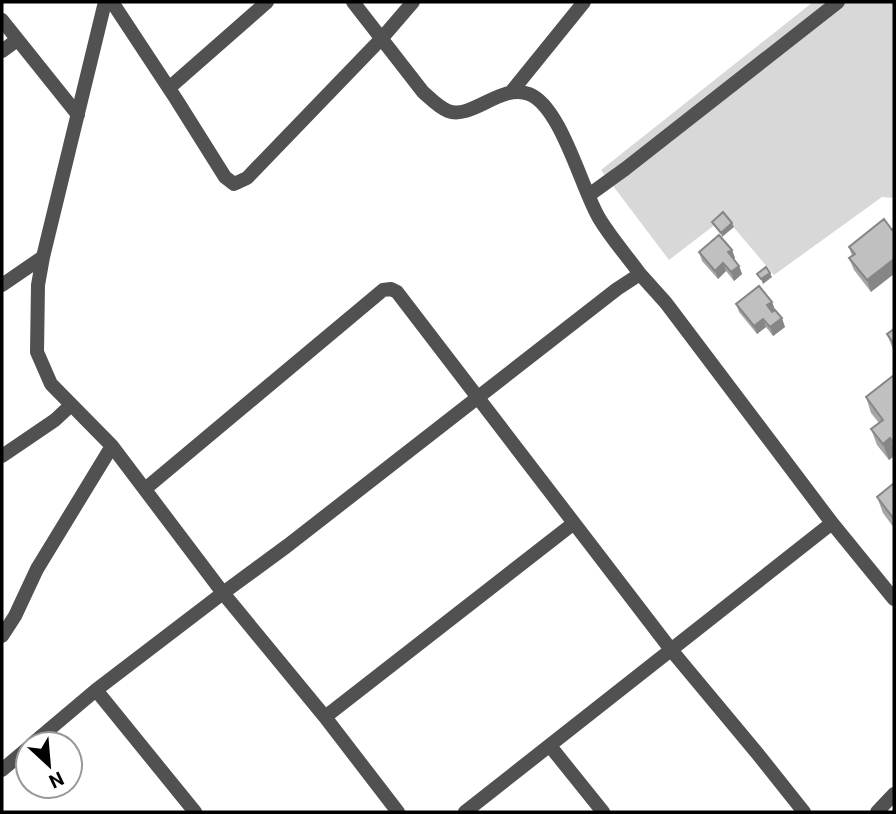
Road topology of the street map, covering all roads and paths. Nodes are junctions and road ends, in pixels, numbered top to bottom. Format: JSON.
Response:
{"nodes":[{"id":1,"x":105,"y":2,"type":"edge"},
{"id":2,"x":112,"y":2,"type":"edge"},
{"id":3,"x":267,"y":2,"type":"edge"},
{"id":4,"x":353,"y":2,"type":"edge"},
{"id":5,"x":413,"y":2,"type":"edge"},
{"id":6,"x":584,"y":2,"type":"edge"},
{"id":7,"x":838,"y":2,"type":"edge"},
{"id":8,"x":2,"y":20,"type":"edge"},
{"id":9,"x":382,"y":37,"type":"junction"},
{"id":10,"x":17,"y":40,"type":"junction"},
{"id":11,"x":2,"y":51,"type":"edge"},
{"id":12,"x":169,"y":88,"type":"junction"},
{"id":13,"x":512,"y":91,"type":"junction"},
{"id":14,"x":78,"y":115,"type":"junction"},
{"id":15,"x":589,"y":195,"type":"junction"},
{"id":16,"x":43,"y":257,"type":"junction"},
{"id":17,"x":640,"y":274,"type":"junction"},
{"id":18,"x":2,"y":285,"type":"edge"},
{"id":19,"x":479,"y":398,"type":"junction"},
{"id":20,"x":71,"y":405,"type":"junction"},
{"id":21,"x":112,"y":446,"type":"junction"},
{"id":22,"x":2,"y":456,"type":"edge"},
{"id":23,"x":145,"y":489,"type":"junction"},
{"id":24,"x":574,"y":523,"type":"junction"},
{"id":25,"x":832,"y":523,"type":"junction"},
{"id":26,"x":223,"y":593,"type":"junction"},
{"id":27,"x":894,"y":599,"type":"edge"},
{"id":28,"x":2,"y":636,"type":"edge"},
{"id":29,"x":672,"y":651,"type":"junction"},
{"id":30,"x":96,"y":690,"type":"junction"},
{"id":31,"x":325,"y":717,"type":"junction"},
{"id":32,"x":49,"y":730,"type":"edge"},
{"id":33,"x":550,"y":746,"type":"junction"},
{"id":34,"x":894,"y":794,"type":"edge"},
{"id":35,"x":195,"y":812,"type":"edge"},
{"id":36,"x":397,"y":812,"type":"edge"},
{"id":37,"x":465,"y":812,"type":"edge"},
{"id":38,"x":603,"y":812,"type":"edge"},
{"id":39,"x":804,"y":812,"type":"edge"},
{"id":40,"x":877,"y":812,"type":"edge"}],
"edges":[{"from":1,"to":14,"type":"street"},
{"from":2,"to":12,"type":"street"},
{"from":3,"to":12,"type":"street"},
{"from":4,"to":9,"type":"street"},
{"from":5,"to":9,"type":"street"},
{"from":6,"to":13,"type":"street"},
{"from":7,"to":15,"type":"street"},
{"from":8,"to":10,"type":"street"},
{"from":9,"to":12,"type":"street"},
{"from":9,"to":13,"type":"street"},
{"from":10,"to":11,"type":"street"},
{"from":10,"to":14,"type":"street"},
{"from":13,"to":15,"type":"street"},
{"from":14,"to":16,"type":"street"},
{"from":15,"to":17,"type":"street"},
{"from":16,"to":18,"type":"street"},
{"from":16,"to":20,"type":"street"},
{"from":17,"to":19,"type":"street"},
{"from":17,"to":25,"type":"street"},
{"from":19,"to":23,"type":"street"},
{"from":19,"to":24,"type":"street"},
{"from":19,"to":26,"type":"street"},
{"from":20,"to":21,"type":"street"},
{"from":20,"to":22,"type":"street"},
{"from":21,"to":23,"type":"street"},
{"from":21,"to":28,"type":"street"},
{"from":23,"to":26,"type":"street"},
{"from":24,"to":29,"type":"street"},
{"from":24,"to":31,"type":"street"},
{"from":25,"to":27,"type":"street"},
{"from":25,"to":29,"type":"street"},
{"from":26,"to":30,"type":"street"},
{"from":26,"to":31,"type":"street"},
{"from":29,"to":33,"type":"street"},
{"from":29,"to":39,"type":"street"},
{"from":30,"to":32,"type":"street"},
{"from":30,"to":35,"type":"street"},
{"from":31,"to":36,"type":"street"},
{"from":33,"to":37,"type":"street"},
{"from":33,"to":38,"type":"street"},
{"from":34,"to":40,"type":"street"}]}
